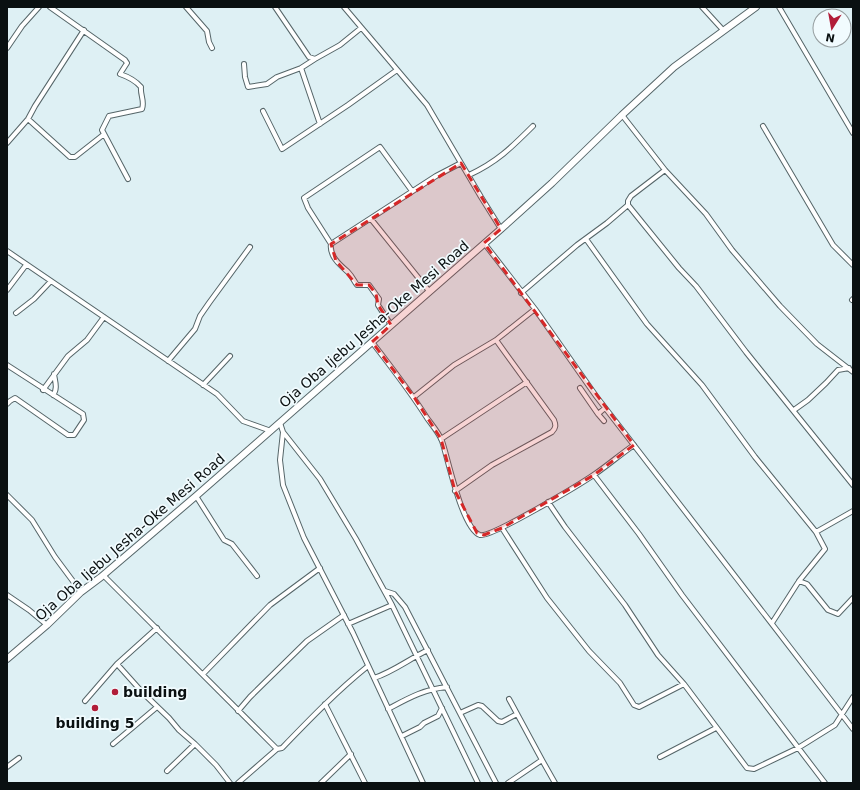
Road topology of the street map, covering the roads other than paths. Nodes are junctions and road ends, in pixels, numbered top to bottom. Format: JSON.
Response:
{"nodes":[{"id":1,"x":39,"y":7,"type":"edge"},
{"id":2,"x":50,"y":7,"type":"edge"},
{"id":3,"x":186,"y":7,"type":"edge"},
{"id":4,"x":275,"y":7,"type":"edge"},
{"id":5,"x":344,"y":7,"type":"edge"},
{"id":6,"x":702,"y":7,"type":"edge"},
{"id":7,"x":756,"y":7,"type":"edge"},
{"id":8,"x":779,"y":7,"type":"edge"},
{"id":9,"x":361,"y":28,"type":"junction"},
{"id":10,"x":84,"y":30,"type":"junction"},
{"id":11,"x":723,"y":30,"type":"junction"},
{"id":12,"x":7,"y":48,"type":"edge"},
{"id":13,"x":212,"y":48,"type":"dead end"},
{"id":14,"x":315,"y":59,"type":"junction"},
{"id":15,"x":244,"y":64,"type":"dead end"},
{"id":16,"x":301,"y":68,"type":"junction"},
{"id":17,"x":397,"y":70,"type":"junction"},
{"id":18,"x":263,"y":111,"type":"dead end"},
{"id":19,"x":622,"y":115,"type":"junction"},
{"id":20,"x":28,"y":119,"type":"junction"},
{"id":21,"x":320,"y":124,"type":"junction"},
{"id":22,"x":533,"y":126,"type":"dead end"},
{"id":23,"x":763,"y":126,"type":"dead end"},
{"id":24,"x":853,"y":133,"type":"edge"},
{"id":25,"x":103,"y":135,"type":"junction"},
{"id":26,"x":8,"y":140,"type":"edge"},
{"id":27,"x":461,"y":163,"type":"junction"},
{"id":28,"x":665,"y":170,"type":"junction"},
{"id":29,"x":469,"y":175,"type":"junction"},
{"id":30,"x":128,"y":179,"type":"dead end"},
{"id":31,"x":412,"y":191,"type":"junction"},
{"id":32,"x":628,"y":205,"type":"junction"},
{"id":33,"x":371,"y":219,"type":"junction"},
{"id":34,"x":501,"y":229,"type":"junction"},
{"id":35,"x":586,"y":239,"type":"junction"},
{"id":36,"x":484,"y":243,"type":"junction"},
{"id":37,"x":331,"y":244,"type":"junction"},
{"id":38,"x":250,"y":247,"type":"dead end"},
{"id":39,"x":7,"y":251,"type":"edge"},
{"id":40,"x":26,"y":265,"type":"junction"},
{"id":41,"x":853,"y":265,"type":"edge"},
{"id":42,"x":51,"y":281,"type":"junction"},
{"id":43,"x":7,"y":290,"type":"edge"},
{"id":44,"x":429,"y":291,"type":"junction"},
{"id":45,"x":521,"y":293,"type":"junction"},
{"id":46,"x":535,"y":309,"type":"junction"},
{"id":47,"x":16,"y":313,"type":"dead end"},
{"id":48,"x":104,"y":317,"type":"junction"},
{"id":49,"x":392,"y":325,"type":"junction"},
{"id":50,"x":496,"y":340,"type":"junction"},
{"id":51,"x":372,"y":342,"type":"junction"},
{"id":52,"x":230,"y":356,"type":"dead end"},
{"id":53,"x":168,"y":361,"type":"junction"},
{"id":54,"x":7,"y":365,"type":"edge"},
{"id":55,"x":849,"y":368,"type":"junction"},
{"id":56,"x":853,"y":372,"type":"edge"},
{"id":57,"x":54,"y":374,"type":"junction"},
{"id":58,"x":527,"y":382,"type":"junction"},
{"id":59,"x":203,"y":385,"type":"junction"},
{"id":60,"x":580,"y":388,"type":"dead end"},
{"id":61,"x":43,"y":390,"type":"junction"},
{"id":62,"x":53,"y":395,"type":"junction"},
{"id":63,"x":414,"y":397,"type":"junction"},
{"id":64,"x":7,"y":404,"type":"edge"},
{"id":65,"x":605,"y":408,"type":"junction"},
{"id":66,"x":794,"y":410,"type":"junction"},
{"id":67,"x":598,"y":414,"type":"junction"},
{"id":68,"x":604,"y":421,"type":"dead end"},
{"id":69,"x":280,"y":423,"type":"junction"},
{"id":70,"x":271,"y":431,"type":"junction"},
{"id":71,"x":283,"y":432,"type":"junction"},
{"id":72,"x":441,"y":439,"type":"junction"},
{"id":73,"x":634,"y":445,"type":"junction"},
{"id":74,"x":594,"y":475,"type":"junction"},
{"id":75,"x":853,"y":485,"type":"edge"},
{"id":76,"x":455,"y":491,"type":"junction"},
{"id":77,"x":7,"y":495,"type":"edge"},
{"id":78,"x":196,"y":496,"type":"junction"},
{"id":79,"x":548,"y":502,"type":"junction"},
{"id":80,"x":853,"y":511,"type":"edge"},
{"id":81,"x":502,"y":528,"type":"junction"},
{"id":82,"x":816,"y":532,"type":"junction"},
{"id":83,"x":320,"y":568,"type":"junction"},
{"id":84,"x":103,"y":576,"type":"junction"},
{"id":85,"x":257,"y":576,"type":"dead end"},
{"id":86,"x":799,"y":581,"type":"junction"},
{"id":87,"x":384,"y":591,"type":"junction"},
{"id":88,"x":81,"y":592,"type":"junction"},
{"id":89,"x":7,"y":595,"type":"edge"},
{"id":90,"x":853,"y":598,"type":"edge"},
{"id":91,"x":392,"y":605,"type":"junction"},
{"id":92,"x":344,"y":615,"type":"junction"},
{"id":93,"x":772,"y":623,"type":"junction"},
{"id":94,"x":348,"y":624,"type":"junction"},
{"id":95,"x":47,"y":625,"type":"junction"},
{"id":96,"x":157,"y":628,"type":"junction"},
{"id":97,"x":428,"y":650,"type":"junction"},
{"id":98,"x":417,"y":655,"type":"junction"},
{"id":99,"x":7,"y":659,"type":"edge"},
{"id":100,"x":117,"y":664,"type":"junction"},
{"id":101,"x":368,"y":666,"type":"junction"},
{"id":102,"x":203,"y":674,"type":"junction"},
{"id":103,"x":374,"y":678,"type":"junction"},
{"id":104,"x":684,"y":684,"type":"junction"},
{"id":105,"x":446,"y":687,"type":"junction"},
{"id":106,"x":433,"y":688,"type":"junction"},
{"id":107,"x":853,"y":697,"type":"edge"},
{"id":108,"x":509,"y":699,"type":"dead end"},
{"id":109,"x":85,"y":701,"type":"dead end"},
{"id":110,"x":325,"y":704,"type":"junction"},
{"id":111,"x":157,"y":707,"type":"junction"},
{"id":112,"x":442,"y":708,"type":"junction"},
{"id":113,"x":388,"y":709,"type":"junction"},
{"id":114,"x":238,"y":710,"type":"junction"},
{"id":115,"x":460,"y":713,"type":"junction"},
{"id":116,"x":517,"y":714,"type":"junction"},
{"id":117,"x":841,"y":714,"type":"junction"},
{"id":118,"x":716,"y":728,"type":"junction"},
{"id":119,"x":853,"y":729,"type":"edge"},
{"id":120,"x":402,"y":736,"type":"junction"},
{"id":121,"x":113,"y":744,"type":"dead end"},
{"id":122,"x":195,"y":744,"type":"junction"},
{"id":123,"x":798,"y":748,"type":"junction"},
{"id":124,"x":277,"y":749,"type":"junction"},
{"id":125,"x":351,"y":754,"type":"junction"},
{"id":126,"x":660,"y":757,"type":"dead end"},
{"id":127,"x":19,"y":758,"type":"dead end"},
{"id":128,"x":542,"y":760,"type":"junction"},
{"id":129,"x":7,"y":767,"type":"edge"},
{"id":130,"x":167,"y":771,"type":"dead end"},
{"id":131,"x":230,"y":783,"type":"edge"},
{"id":132,"x":238,"y":783,"type":"edge"},
{"id":133,"x":321,"y":783,"type":"edge"},
{"id":134,"x":365,"y":783,"type":"edge"},
{"id":135,"x":422,"y":783,"type":"edge"},
{"id":136,"x":478,"y":783,"type":"edge"},
{"id":137,"x":496,"y":783,"type":"edge"},
{"id":138,"x":508,"y":783,"type":"edge"},
{"id":139,"x":555,"y":783,"type":"edge"},
{"id":140,"x":825,"y":783,"type":"edge"}],
"edges":[{"from":1,"to":12,"type":"street"},
{"from":2,"to":10,"type":"street"},
{"from":3,"to":13,"type":"street"},
{"from":4,"to":14,"type":"street"},
{"from":5,"to":9,"type":"street"},
{"from":6,"to":11,"type":"street"},
{"from":7,"to":11,"type":"main road","name":"Oja Oba Ijebu Jesha-Oke Mesi Road"},
{"from":8,"to":24,"type":"street"},
{"from":9,"to":14,"type":"street"},
{"from":9,"to":17,"type":"street"},
{"from":10,"to":20,"type":"street"},
{"from":10,"to":25,"type":"street"},
{"from":11,"to":19,"type":"main road","name":"Oja Oba Ijebu Jesha-Oke Mesi Road"},
{"from":14,"to":16,"type":"street"},
{"from":15,"to":16,"type":"street"},
{"from":16,"to":21,"type":"street"},
{"from":17,"to":21,"type":"street"},
{"from":17,"to":27,"type":"street"},
{"from":18,"to":21,"type":"street"},
{"from":19,"to":28,"type":"street"},
{"from":19,"to":34,"type":"main road","name":"Oja Oba Ijebu Jesha-Oke Mesi Road"},
{"from":20,"to":25,"type":"street"},
{"from":20,"to":26,"type":"street"},
{"from":22,"to":29,"type":"street"},
{"from":23,"to":41,"type":"street"},
{"from":25,"to":30,"type":"street"},
{"from":27,"to":29,"type":"street"},
{"from":27,"to":31,"type":"street"},
{"from":28,"to":32,"type":"street"},
{"from":28,"to":55,"type":"street"},
{"from":29,"to":34,"type":"street"},
{"from":31,"to":33,"type":"street"},
{"from":31,"to":37,"type":"street"},
{"from":32,"to":35,"type":"street"},
{"from":32,"to":66,"type":"street"},
{"from":33,"to":37,"type":"street"},
{"from":33,"to":44,"type":"street"},
{"from":34,"to":36,"type":"main road","name":"Oja Oba Ijebu Jesha-Oke Mesi Road"},
{"from":35,"to":45,"type":"street"},
{"from":35,"to":82,"type":"street"},
{"from":36,"to":44,"type":"main road","name":"Oja Oba Ijebu Jesha-Oke Mesi Road"},
{"from":36,"to":45,"type":"street"},
{"from":37,"to":49,"type":"street"},
{"from":38,"to":53,"type":"street"},
{"from":39,"to":40,"type":"street"},
{"from":40,"to":42,"type":"street"},
{"from":40,"to":43,"type":"street"},
{"from":42,"to":47,"type":"street"},
{"from":42,"to":48,"type":"street"},
{"from":44,"to":49,"type":"main road","name":"Oja Oba Ijebu Jesha-Oke Mesi Road"},
{"from":45,"to":46,"type":"street"},
{"from":46,"to":50,"type":"street"},
{"from":46,"to":65,"type":"street"},
{"from":48,"to":53,"type":"street"},
{"from":48,"to":57,"type":"street"},
{"from":49,"to":51,"type":"main road","name":"Oja Oba Ijebu Jesha-Oke Mesi Road"},
{"from":50,"to":58,"type":"street"},
{"from":50,"to":63,"type":"street"},
{"from":51,"to":63,"type":"street"},
{"from":51,"to":69,"type":"main road","name":"Oja Oba Ijebu Jesha-Oke Mesi Road"},
{"from":52,"to":59,"type":"street"},
{"from":53,"to":59,"type":"street"},
{"from":54,"to":61,"type":"street"},
{"from":55,"to":56,"type":"street"},
{"from":55,"to":66,"type":"street"},
{"from":57,"to":61,"type":"street"},
{"from":57,"to":62,"type":"street"},
{"from":58,"to":72,"type":"street"},
{"from":58,"to":76,"type":"street"},
{"from":59,"to":70,"type":"street"},
{"from":60,"to":67,"type":"street"},
{"from":61,"to":62,"type":"street"},
{"from":62,"to":64,"type":"street"},
{"from":63,"to":72,"type":"street"},
{"from":65,"to":67,"type":"street"},
{"from":65,"to":73,"type":"street"},
{"from":66,"to":75,"type":"street"},
{"from":67,"to":68,"type":"street"},
{"from":69,"to":70,"type":"main road","name":"Oja Oba Ijebu Jesha-Oke Mesi Road"},
{"from":69,"to":71,"type":"street"},
{"from":70,"to":78,"type":"main road","name":"Oja Oba Ijebu Jesha-Oke Mesi Road"},
{"from":71,"to":83,"type":"street"},
{"from":71,"to":87,"type":"street"},
{"from":72,"to":76,"type":"street"},
{"from":73,"to":74,"type":"street"},
{"from":73,"to":93,"type":"street"},
{"from":74,"to":79,"type":"street"},
{"from":74,"to":123,"type":"street"},
{"from":76,"to":81,"type":"street"},
{"from":77,"to":88,"type":"street"},
{"from":78,"to":84,"type":"main road","name":"Oja Oba Ijebu Jesha-Oke Mesi Road"},
{"from":78,"to":85,"type":"street"},
{"from":79,"to":81,"type":"street"},
{"from":79,"to":104,"type":"street"},
{"from":80,"to":82,"type":"street"},
{"from":81,"to":104,"type":"street"},
{"from":82,"to":86,"type":"street"},
{"from":83,"to":92,"type":"street"},
{"from":83,"to":102,"type":"street"},
{"from":84,"to":88,"type":"main road","name":"Oja Oba Ijebu Jesha-Oke Mesi Road"},
{"from":84,"to":96,"type":"street"},
{"from":86,"to":90,"type":"street"},
{"from":86,"to":93,"type":"street"},
{"from":87,"to":91,"type":"street"},
{"from":87,"to":97,"type":"street"},
{"from":88,"to":95,"type":"main road","name":"Oja Oba Ijebu Jesha-Oke Mesi Road"},
{"from":89,"to":95,"type":"street"},
{"from":91,"to":94,"type":"street"},
{"from":91,"to":98,"type":"street"},
{"from":92,"to":94,"type":"street"},
{"from":92,"to":114,"type":"street"},
{"from":93,"to":117,"type":"street"},
{"from":94,"to":101,"type":"street"},
{"from":95,"to":99,"type":"main road","name":"Oja Oba Ijebu Jesha-Oke Mesi Road"},
{"from":96,"to":100,"type":"street"},
{"from":96,"to":102,"type":"street"},
{"from":97,"to":98,"type":"street"},
{"from":97,"to":105,"type":"street"},
{"from":98,"to":103,"type":"street"},
{"from":98,"to":106,"type":"street"},
{"from":100,"to":109,"type":"street"},
{"from":100,"to":111,"type":"street"},
{"from":101,"to":103,"type":"street"},
{"from":101,"to":110,"type":"street"},
{"from":102,"to":114,"type":"street"},
{"from":103,"to":113,"type":"street"},
{"from":104,"to":118,"type":"street"},
{"from":105,"to":106,"type":"street"},
{"from":105,"to":115,"type":"street"},
{"from":106,"to":112,"type":"street"},
{"from":106,"to":113,"type":"street"},
{"from":107,"to":117,"type":"street"},
{"from":108,"to":116,"type":"street"},
{"from":110,"to":124,"type":"street"},
{"from":110,"to":125,"type":"street"},
{"from":111,"to":121,"type":"street"},
{"from":111,"to":122,"type":"street"},
{"from":112,"to":120,"type":"street"},
{"from":112,"to":136,"type":"street"},
{"from":113,"to":120,"type":"street"},
{"from":114,"to":124,"type":"street"},
{"from":115,"to":116,"type":"street"},
{"from":115,"to":137,"type":"street"},
{"from":116,"to":128,"type":"street"},
{"from":117,"to":119,"type":"street"},
{"from":117,"to":123,"type":"street"},
{"from":118,"to":123,"type":"street"},
{"from":118,"to":126,"type":"street"},
{"from":120,"to":135,"type":"street"},
{"from":122,"to":130,"type":"street"},
{"from":122,"to":131,"type":"street"},
{"from":123,"to":140,"type":"street"},
{"from":124,"to":132,"type":"street"},
{"from":125,"to":133,"type":"street"},
{"from":125,"to":134,"type":"street"},
{"from":127,"to":129,"type":"street"},
{"from":128,"to":138,"type":"street"},
{"from":128,"to":139,"type":"street"}]}
